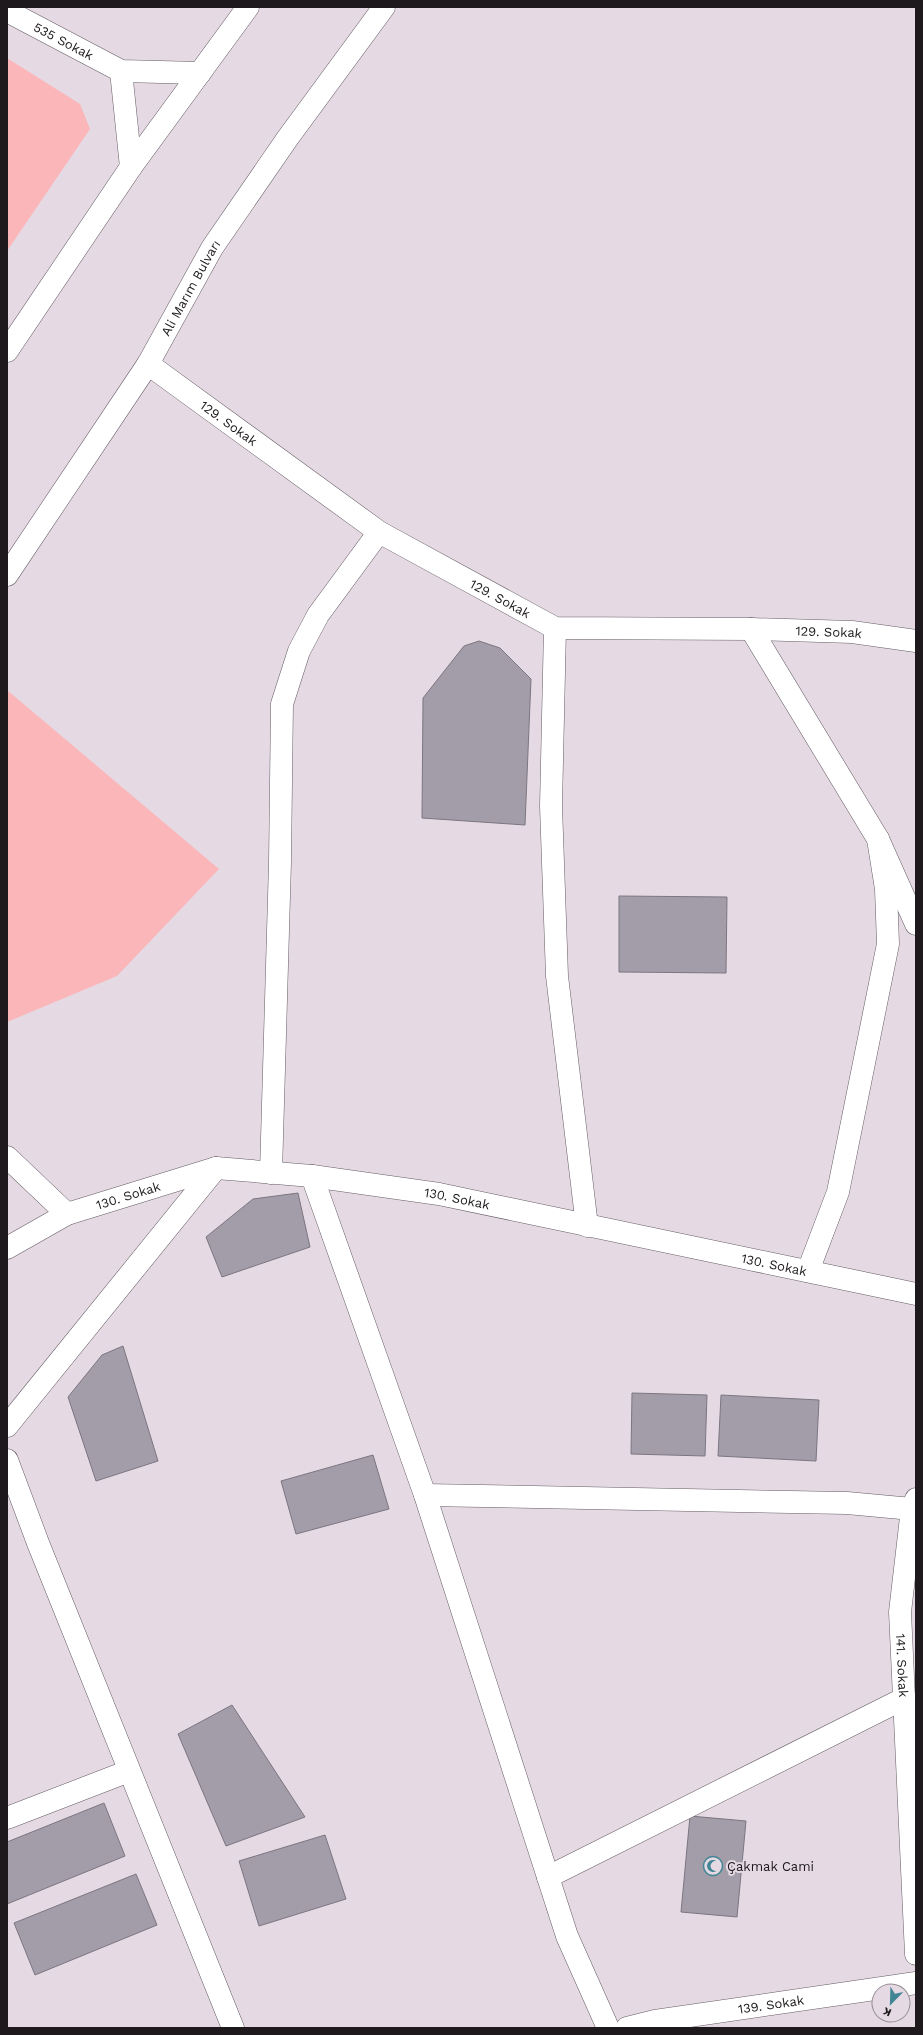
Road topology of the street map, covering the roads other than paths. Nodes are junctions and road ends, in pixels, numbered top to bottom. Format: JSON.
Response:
{"nodes":[{"id":1,"x":248,"y":7,"type":"edge"},
{"id":2,"x":384,"y":7,"type":"edge"},
{"id":3,"x":7,"y":11,"type":"edge"},
{"id":4,"x":121,"y":71,"type":"junction"},
{"id":5,"x":200,"y":73,"type":"junction"},
{"id":6,"x":131,"y":167,"type":"junction"},
{"id":7,"x":7,"y":351,"type":"edge"},
{"id":8,"x":148,"y":364,"type":"junction"},
{"id":9,"x":379,"y":532,"type":"junction"},
{"id":10,"x":7,"y":575,"type":"edge"},
{"id":11,"x":554,"y":628,"type":"junction"},
{"id":12,"x":751,"y":628,"type":"junction"},
{"id":13,"x":916,"y":641,"type":"edge"},
{"id":14,"x":878,"y":839,"type":"junction"},
{"id":15,"x":916,"y":924,"type":"edge"},
{"id":16,"x":7,"y":1156,"type":"edge"},
{"id":17,"x":216,"y":1168,"type":"junction"},
{"id":18,"x":271,"y":1173,"type":"junction"},
{"id":19,"x":312,"y":1176,"type":"junction"},
{"id":20,"x":67,"y":1214,"type":"junction"},
{"id":21,"x":587,"y":1226,"type":"junction"},
{"id":22,"x":7,"y":1248,"type":"edge"},
{"id":23,"x":808,"y":1271,"type":"junction"},
{"id":24,"x":916,"y":1294,"type":"edge"},
{"id":25,"x":7,"y":1426,"type":"edge"},
{"id":26,"x":7,"y":1460,"type":"edge"},
{"id":27,"x":425,"y":1495,"type":"junction"},
{"id":28,"x":914,"y":1504,"type":"edge"},
{"id":29,"x":904,"y":1698,"type":"junction"},
{"id":30,"x":129,"y":1771,"type":"junction"},
{"id":31,"x":7,"y":1818,"type":"edge"},
{"id":32,"x":548,"y":1877,"type":"junction"},
{"id":33,"x":916,"y":1954,"type":"edge"},
{"id":34,"x":916,"y":1983,"type":"edge"},
{"id":35,"x":232,"y":2028,"type":"edge"},
{"id":36,"x":608,"y":2028,"type":"edge"},
{"id":37,"x":627,"y":2028,"type":"edge"}],
"edges":[{"from":1,"to":5,"type":"street"},
{"from":2,"to":8,"type":"street","name":"Ali Marım Bulvarı"},
{"from":3,"to":4,"type":"street","name":"535 Sokak"},
{"from":4,"to":5,"type":"street"},
{"from":4,"to":6,"type":"street"},
{"from":5,"to":6,"type":"street"},
{"from":6,"to":7,"type":"street"},
{"from":8,"to":9,"type":"street","name":"129. Sokak"},
{"from":8,"to":10,"type":"street","name":"Ali Marım Bulvarı"},
{"from":9,"to":11,"type":"street","name":"129. Sokak"},
{"from":9,"to":18,"type":"street"},
{"from":11,"to":12,"type":"street","name":"129. Sokak"},
{"from":11,"to":21,"type":"street"},
{"from":12,"to":13,"type":"street","name":"129. Sokak"},
{"from":12,"to":14,"type":"street"},
{"from":14,"to":15,"type":"street"},
{"from":14,"to":23,"type":"street"},
{"from":16,"to":20,"type":"street"},
{"from":17,"to":18,"type":"street","name":"130. Sokak"},
{"from":17,"to":20,"type":"street","name":"130. Sokak"},
{"from":17,"to":25,"type":"street"},
{"from":18,"to":19,"type":"street","name":"130. Sokak"},
{"from":19,"to":21,"type":"street","name":"130. Sokak"},
{"from":19,"to":27,"type":"street"},
{"from":20,"to":22,"type":"street","name":"130. Sokak"},
{"from":21,"to":23,"type":"street","name":"130. Sokak"},
{"from":23,"to":24,"type":"street","name":"130. Sokak"},
{"from":26,"to":30,"type":"street"},
{"from":27,"to":28,"type":"street"},
{"from":27,"to":32,"type":"street"},
{"from":28,"to":29,"type":"street","name":"141. Sokak"},
{"from":29,"to":32,"type":"street"},
{"from":29,"to":33,"type":"street","name":"141. Sokak"},
{"from":30,"to":31,"type":"street"},
{"from":30,"to":35,"type":"street"},
{"from":32,"to":36,"type":"street"},
{"from":34,"to":37,"type":"street","name":"139. Sokak"}]}
